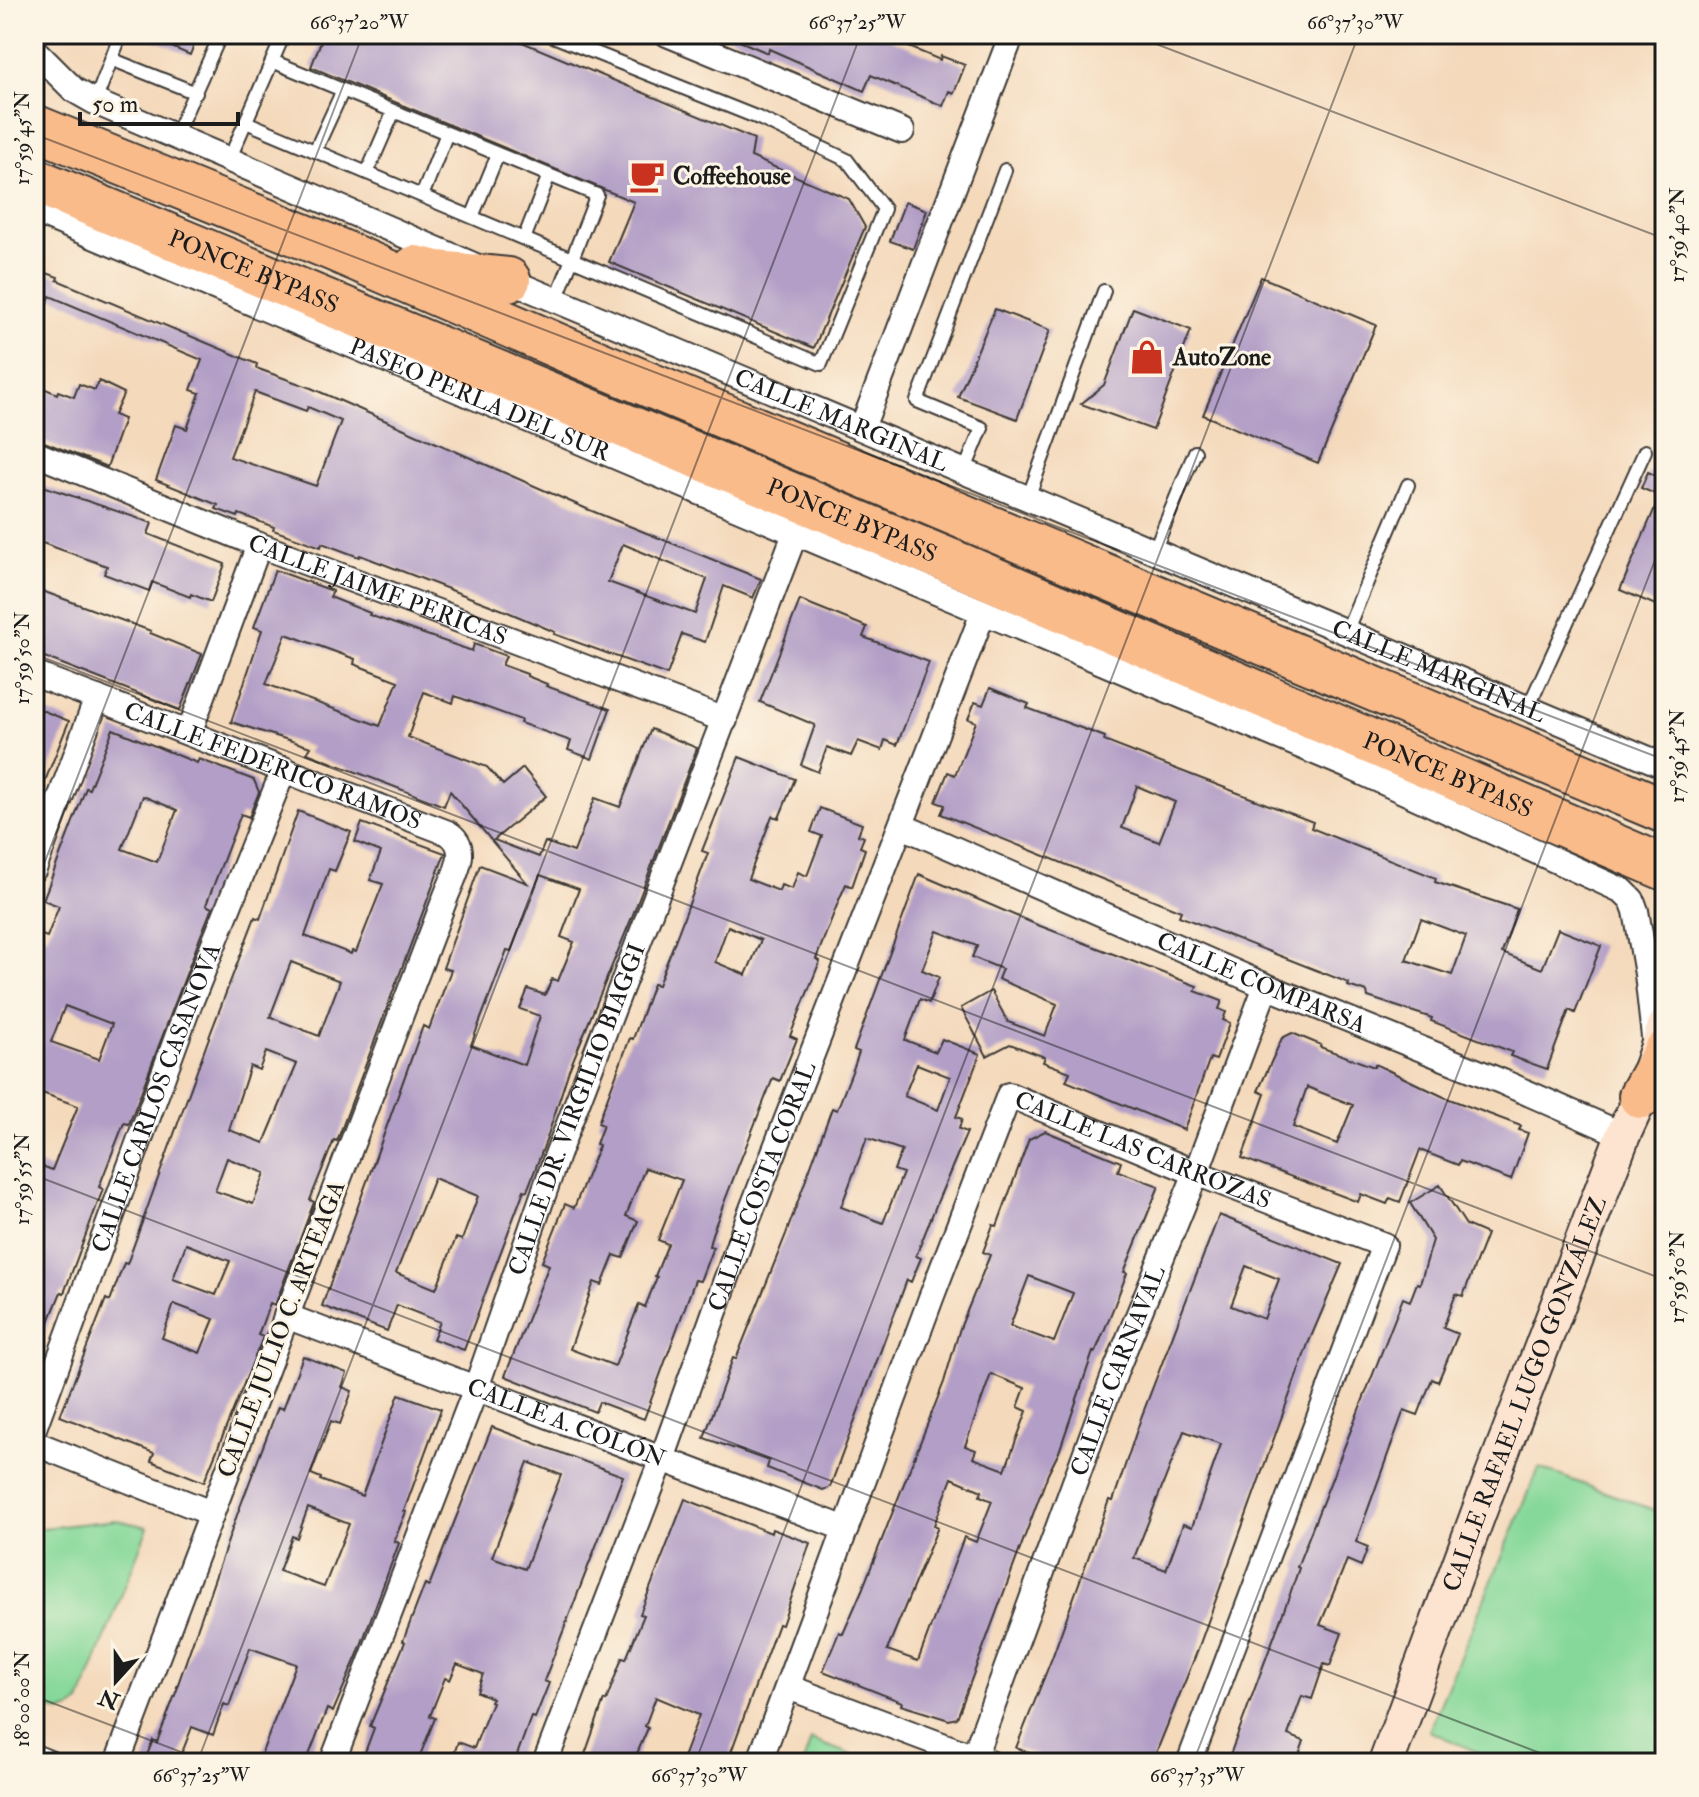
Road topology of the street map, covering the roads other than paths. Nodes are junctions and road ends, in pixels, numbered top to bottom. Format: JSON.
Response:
{"nodes":[{"id":1,"x":132,"y":34,"type":"edge"},
{"id":2,"x":221,"y":34,"type":"edge"},
{"id":3,"x":284,"y":34,"type":"edge"},
{"id":4,"x":548,"y":34,"type":"edge"},
{"id":5,"x":667,"y":34,"type":"edge"},
{"id":6,"x":1012,"y":34,"type":"edge"},
{"id":7,"x":119,"y":37,"type":"edge"},
{"id":8,"x":34,"y":50,"type":"edge"},
{"id":9,"x":111,"y":59,"type":"junction"},
{"id":10,"x":272,"y":61,"type":"junction"},
{"id":11,"x":343,"y":90,"type":"junction"},
{"id":12,"x":196,"y":93,"type":"junction"},
{"id":13,"x":95,"y":102,"type":"junction"},
{"id":14,"x":394,"y":111,"type":"junction"},
{"id":15,"x":246,"y":122,"type":"junction"},
{"id":16,"x":34,"y":127,"type":"edge"},
{"id":17,"x":902,"y":131,"type":"dead end"},
{"id":18,"x":447,"y":133,"type":"junction"},
{"id":19,"x":175,"y":136,"type":"junction"},
{"id":20,"x":315,"y":151,"type":"junction"},
{"id":21,"x":498,"y":154,"type":"junction"},
{"id":22,"x":229,"y":160,"type":"junction"},
{"id":23,"x":1005,"y":170,"type":"dead end"},
{"id":24,"x":367,"y":173,"type":"junction"},
{"id":25,"x":549,"y":175,"type":"junction"},
{"id":26,"x":34,"y":180,"type":"edge"},
{"id":27,"x":422,"y":196,"type":"junction"},
{"id":28,"x":34,"y":211,"type":"edge"},
{"id":29,"x":472,"y":217,"type":"junction"},
{"id":30,"x":524,"y":239,"type":"junction"},
{"id":31,"x":332,"y":248,"type":"junction"},
{"id":32,"x":572,"y":259,"type":"junction"},
{"id":33,"x":508,"y":280,"type":"junction"},
{"id":34,"x":1104,"y":291,"type":"dead end"},
{"id":35,"x":556,"y":300,"type":"junction"},
{"id":36,"x":847,"y":437,"type":"junction"},
{"id":37,"x":1645,"y":451,"type":"dead end"},
{"id":38,"x":1195,"y":452,"type":"dead end"},
{"id":39,"x":34,"y":453,"type":"edge"},
{"id":40,"x":964,"y":472,"type":"junction"},
{"id":41,"x":1408,"y":485,"type":"dead end"},
{"id":42,"x":1028,"y":498,"type":"junction"},
{"id":43,"x":802,"y":517,"type":"junction"},
{"id":44,"x":259,"y":545,"type":"junction"},
{"id":45,"x":1154,"y":551,"type":"junction"},
{"id":46,"x":983,"y":613,"type":"junction"},
{"id":47,"x":1346,"y":632,"type":"junction"},
{"id":48,"x":34,"y":674,"type":"edge"},
{"id":49,"x":97,"y":698,"type":"junction"},
{"id":50,"x":1528,"y":708,"type":"junction"},
{"id":51,"x":725,"y":720,"type":"junction"},
{"id":52,"x":189,"y":733,"type":"junction"},
{"id":53,"x":1665,"y":766,"type":"edge"},
{"id":54,"x":284,"y":769,"type":"junction"},
{"id":55,"x":1665,"y":811,"type":"edge"},
{"id":56,"x":902,"y":826,"type":"junction"},
{"id":57,"x":1665,"y":868,"type":"edge"},
{"id":58,"x":34,"y":869,"type":"edge"},
{"id":59,"x":446,"y":896,"type":"joint"},
{"id":60,"x":1266,"y":986,"type":"junction"},
{"id":61,"x":1662,"y":1043,"type":"edge"},
{"id":62,"x":1641,"y":1096,"type":"joint"},
{"id":63,"x":1623,"y":1135,"type":"junction"},
{"id":64,"x":1196,"y":1173,"type":"junction"},
{"id":65,"x":286,"y":1316,"type":"junction"},
{"id":66,"x":476,"y":1388,"type":"junction"},
{"id":67,"x":34,"y":1428,"type":"edge"},
{"id":68,"x":34,"y":1443,"type":"edge"},
{"id":69,"x":662,"y":1459,"type":"junction"},
{"id":70,"x":211,"y":1513,"type":"junction"},
{"id":71,"x":846,"y":1529,"type":"junction"},
{"id":72,"x":788,"y":1687,"type":"junction"},
{"id":73,"x":34,"y":1757,"type":"edge"},
{"id":74,"x":982,"y":1760,"type":"edge"},
{"id":75,"x":49,"y":1763,"type":"edge"},
{"id":76,"x":117,"y":1763,"type":"edge"},
{"id":77,"x":332,"y":1763,"type":"edge"},
{"id":78,"x":545,"y":1763,"type":"edge"},
{"id":79,"x":759,"y":1763,"type":"edge"},
{"id":80,"x":1189,"y":1763,"type":"edge"},
{"id":81,"x":1386,"y":1763,"type":"edge"}],
"edges":[{"from":1,"to":7,"type":"lane"},
{"from":2,"to":12,"type":"lane"},
{"from":3,"to":10,"type":"lane"},
{"from":4,"to":32,"type":"lane"},
{"from":5,"to":17,"type":"street"},
{"from":6,"to":36,"type":"street","name":"CALLE DR. VIRGILIO BIAGGI"},
{"from":7,"to":9,"type":"lane"},
{"from":8,"to":13,"type":"street","name":"CALLE MARGINAL"},
{"from":9,"to":12,"type":"lane"},
{"from":9,"to":13,"type":"lane"},
{"from":10,"to":11,"type":"lane"},
{"from":10,"to":15,"type":"lane"},
{"from":11,"to":14,"type":"lane"},
{"from":11,"to":20,"type":"lane"},
{"from":12,"to":19,"type":"lane"},
{"from":13,"to":19,"type":"street","name":"CALLE MARGINAL"},
{"from":14,"to":18,"type":"lane"},
{"from":14,"to":24,"type":"lane"},
{"from":15,"to":20,"type":"lane"},
{"from":15,"to":22,"type":"lane"},
{"from":16,"to":31,"type":"highway","name":"PONCE BYPASS"},
{"from":18,"to":21,"type":"lane"},
{"from":18,"to":27,"type":"lane"},
{"from":19,"to":22,"type":"street","name":"CALLE MARGINAL"},
{"from":20,"to":24,"type":"lane"},
{"from":21,"to":25,"type":"lane"},
{"from":21,"to":29,"type":"lane"},
{"from":22,"to":33,"type":"street","name":"CALLE MARGINAL"},
{"from":23,"to":40,"type":"lane"},
{"from":24,"to":27,"type":"lane"},
{"from":25,"to":30,"type":"lane"},
{"from":25,"to":32,"type":"lane"},
{"from":26,"to":43,"type":"highway","name":"PONCE BYPASS"},
{"from":27,"to":29,"type":"lane"},
{"from":28,"to":43,"type":"street","name":"PASEO PERLA DEL SUR"},
{"from":29,"to":30,"type":"lane"},
{"from":30,"to":32,"type":"lane"},
{"from":31,"to":33,"type":"highway"},
{"from":31,"to":36,"type":"highway","name":"PONCE BYPASS"},
{"from":32,"to":35,"type":"lane"},
{"from":33,"to":35,"type":"street","name":"CALLE MARGINAL"},
{"from":34,"to":42,"type":"lane"},
{"from":35,"to":36,"type":"street","name":"CALLE MARGINAL"},
{"from":36,"to":40,"type":"street","name":"CALLE MARGINAL"},
{"from":36,"to":43,"type":"street","name":"CALLE DR. VIRGILIO BIAGGI"},
{"from":36,"to":55,"type":"highway","name":"PONCE BYPASS"},
{"from":37,"to":50,"type":"lane"},
{"from":38,"to":45,"type":"lane"},
{"from":39,"to":44,"type":"street","name":"CALLE JAIME PERICAS"},
{"from":40,"to":42,"type":"street","name":"CALLE MARGINAL"},
{"from":41,"to":47,"type":"lane"},
{"from":42,"to":45,"type":"street","name":"CALLE MARGINAL"},
{"from":43,"to":46,"type":"street","name":"PASEO PERLA DEL SUR"},
{"from":43,"to":51,"type":"street","name":"CALLE DR. VIRGILIO BIAGGI"},
{"from":43,"to":57,"type":"highway","name":"PONCE BYPASS"},
{"from":44,"to":51,"type":"street","name":"CALLE JAIME PERICAS"},
{"from":44,"to":52,"type":"street"},
{"from":45,"to":47,"type":"street","name":"CALLE MARGINAL"},
{"from":46,"to":56,"type":"street","name":"CALLE COSTA CORAL"},
{"from":46,"to":61,"type":"street","name":"PASEO PERLA DEL SUR"},
{"from":47,"to":50,"type":"street","name":"CALLE MARGINAL"},
{"from":48,"to":49,"type":"street","name":"CALLE FEDERICO RAMOS"},
{"from":49,"to":52,"type":"street","name":"CALLE FEDERICO RAMOS"},
{"from":49,"to":58,"type":"street"},
{"from":50,"to":53,"type":"street","name":"CALLE MARGINAL"},
{"from":51,"to":66,"type":"street","name":"CALLE DR. VIRGILIO BIAGGI"},
{"from":52,"to":54,"type":"street","name":"CALLE FEDERICO RAMOS"},
{"from":54,"to":59,"type":"street","name":"CALLE FEDERICO RAMOS"},
{"from":54,"to":67,"type":"street","name":"CALLE CARLOS CASANOVA"},
{"from":56,"to":60,"type":"street","name":"CALLE COMPARSA"},
{"from":56,"to":69,"type":"street","name":"CALLE COSTA CORAL"},
{"from":59,"to":65,"type":"street","name":"CALLE JULIO C. ARTEAGA"},
{"from":60,"to":63,"type":"street","name":"CALLE COMPARSA"},
{"from":60,"to":64,"type":"street","name":"CALLE CARNAVAL"},
{"from":61,"to":62,"type":"highway"},
{"from":62,"to":63,"type":"street","name":"CALLE RAFAEL LUGO GONZÁLEZ"},
{"from":63,"to":81,"type":"street","name":"CALLE RAFAEL LUGO GONZÁLEZ"},
{"from":64,"to":71,"type":"street","name":"CALLE LAS CARROZAS"},
{"from":64,"to":74,"type":"street","name":"CALLE CARNAVAL"},
{"from":64,"to":80,"type":"street","name":"CALLE LAS CARROZAS"},
{"from":65,"to":66,"type":"street","name":"CALLE A. COLÓN"},
{"from":65,"to":70,"type":"street","name":"CALLE JULIO C. ARTEAGA"},
{"from":66,"to":69,"type":"street","name":"CALLE A. COLÓN"},
{"from":66,"to":77,"type":"street","name":"CALLE DR. VIRGILIO BIAGGI"},
{"from":68,"to":70,"type":"street"},
{"from":69,"to":71,"type":"street","name":"CALLE A. COLÓN"},
{"from":69,"to":78,"type":"street","name":"CALLE COSTA CORAL"},
{"from":70,"to":76,"type":"street","name":"CALLE JULIO C. ARTEAGA"},
{"from":71,"to":72,"type":"street","name":"CALLE LAS CARROZAS"},
{"from":72,"to":74,"type":"street"},
{"from":72,"to":79,"type":"street","name":"CALLE LAS CARROZAS"},
{"from":73,"to":75,"type":"street"}]}
